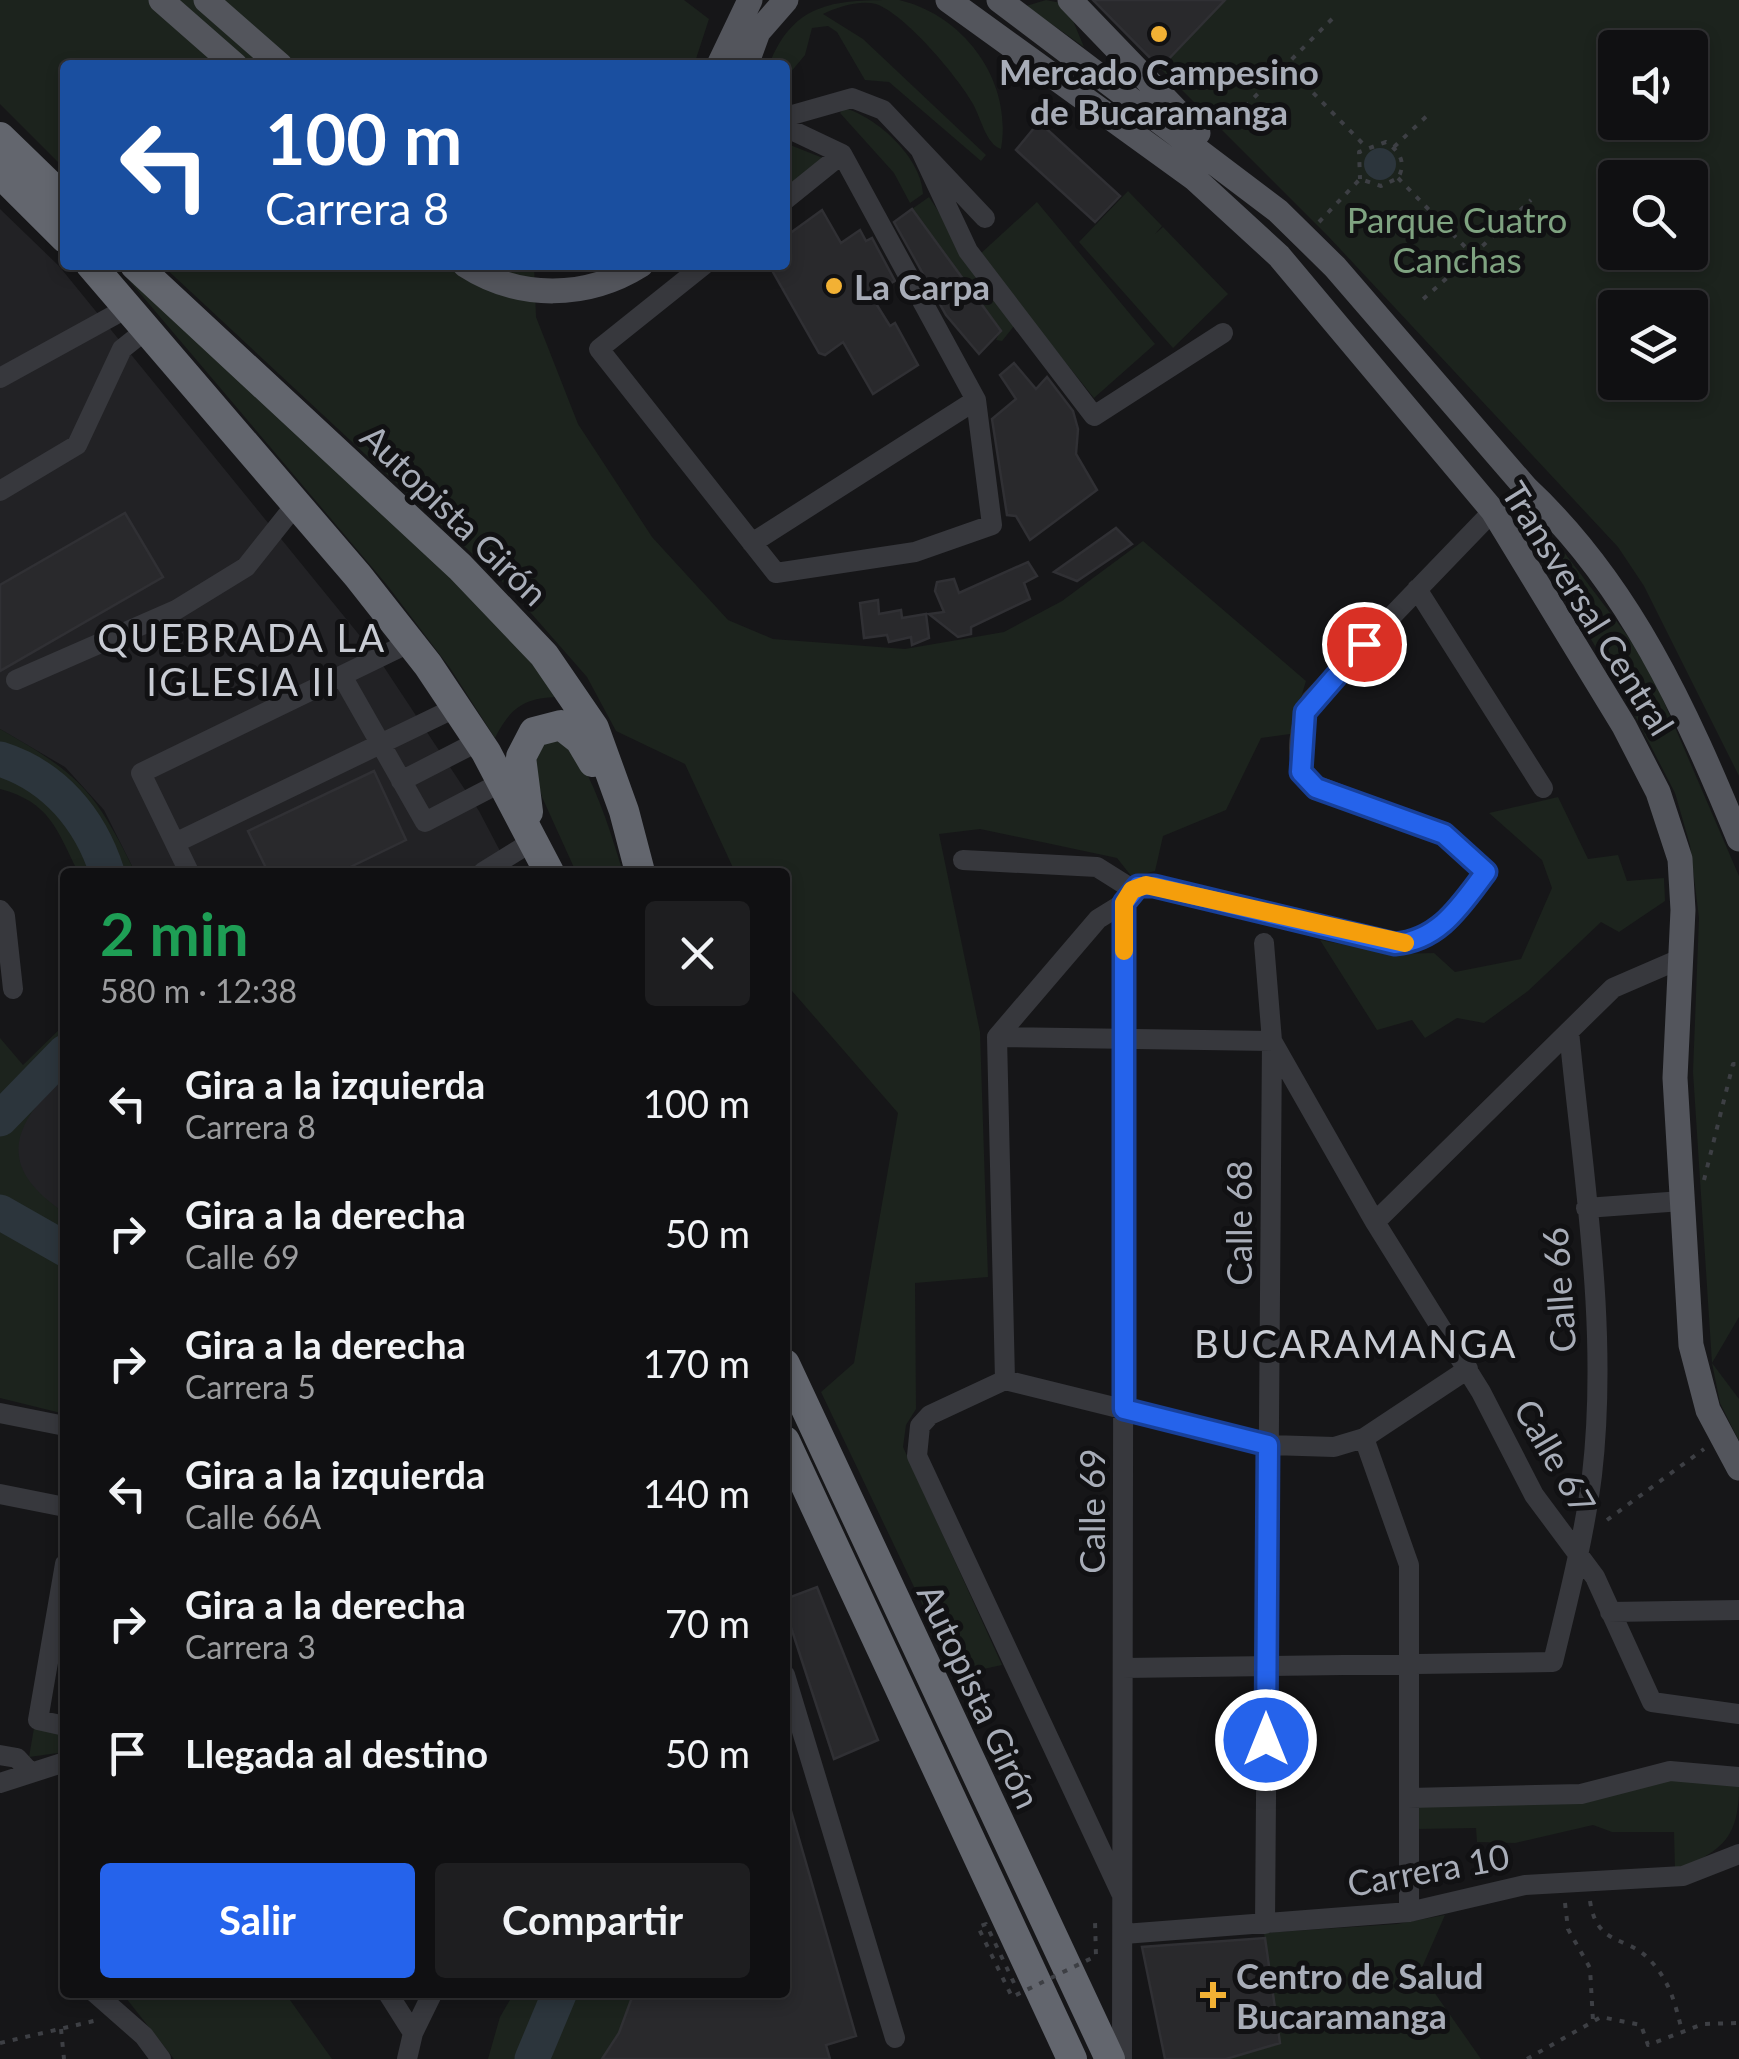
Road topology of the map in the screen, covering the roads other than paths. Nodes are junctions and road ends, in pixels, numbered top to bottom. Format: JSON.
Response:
{"nodes":[{"id":1,"x":160,"y":0,"type":"edge"},
{"id":2,"x":206,"y":0,"type":"edge"},
{"id":3,"x":750,"y":0,"type":"edge"},
{"id":4,"x":786,"y":0,"type":"edge"},
{"id":5,"x":948,"y":0,"type":"edge"},
{"id":6,"x":1070,"y":0,"type":"edge"},
{"id":7,"x":1005,"y":2,"type":"edge"},
{"id":8,"x":988,"y":29,"type":"junction"},
{"id":9,"x":228,"y":60,"type":"edge"},
{"id":10,"x":274,"y":60,"type":"edge"},
{"id":11,"x":721,"y":60,"type":"edge"},
{"id":12,"x":748,"y":60,"type":"edge"},
{"id":13,"x":790,"y":116,"type":"edge"},
{"id":14,"x":790,"y":129,"type":"edge"},
{"id":15,"x":0,"y":137,"type":"edge"},
{"id":16,"x":922,"y":150,"type":"junction"},
{"id":17,"x":842,"y":154,"type":"junction"},
{"id":18,"x":3,"y":182,"type":"edge"},
{"id":19,"x":1250,"y":187,"type":"junction"},
{"id":20,"x":60,"y":195,"type":"edge"},
{"id":21,"x":790,"y":196,"type":"edge"},
{"id":22,"x":985,"y":218,"type":"dead end"},
{"id":23,"x":60,"y":233,"type":"edge"},
{"id":24,"x":95,"y":270,"type":"edge"},
{"id":25,"x":140,"y":270,"type":"edge"},
{"id":26,"x":475,"y":270,"type":"edge"},
{"id":27,"x":630,"y":270,"type":"edge"},
{"id":28,"x":698,"y":270,"type":"edge"},
{"id":29,"x":138,"y":318,"type":"junction"},
{"id":30,"x":1222,"y":333,"type":"dead end"},
{"id":31,"x":0,"y":378,"type":"edge"},
{"id":32,"x":976,"y":400,"type":"junction"},
{"id":33,"x":0,"y":491,"type":"edge"},
{"id":34,"x":296,"y":504,"type":"junction"},
{"id":35,"x":1493,"y":511,"type":"junction"},
{"id":36,"x":752,"y":543,"type":"junction"},
{"id":37,"x":1417,"y":589,"type":"junction"},
{"id":38,"x":411,"y":642,"type":"junction"},
{"id":39,"x":342,"y":676,"type":"junction"},
{"id":40,"x":16,"y":680,"type":"dead end"},
{"id":41,"x":457,"y":707,"type":"junction"},
{"id":42,"x":479,"y":741,"type":"junction"},
{"id":43,"x":380,"y":744,"type":"junction"},
{"id":44,"x":401,"y":781,"type":"junction"},
{"id":45,"x":502,"y":782,"type":"junction"},
{"id":46,"x":1543,"y":788,"type":"dead end"},
{"id":47,"x":624,"y":811,"type":"junction"},
{"id":48,"x":1739,"y":839,"type":"edge"},
{"id":49,"x":532,"y":841,"type":"junction"},
{"id":50,"x":174,"y":843,"type":"junction"},
{"id":51,"x":963,"y":860,"type":"dead end"},
{"id":52,"x":187,"y":868,"type":"edge"},
{"id":53,"x":489,"y":868,"type":"edge"},
{"id":54,"x":547,"y":868,"type":"edge"},
{"id":55,"x":639,"y":868,"type":"edge"},
{"id":56,"x":1128,"y":896,"type":"junction"},
{"id":57,"x":0,"y":910,"type":"edge"},
{"id":58,"x":1264,"y":943,"type":"dead end"},
{"id":59,"x":1680,"y":959,"type":"junction"},
{"id":60,"x":13,"y":989,"type":"dead end"},
{"id":61,"x":1569,"y":1031,"type":"junction"},
{"id":62,"x":997,"y":1037,"type":"junction"},
{"id":63,"x":1124,"y":1039,"type":"junction"},
{"id":64,"x":1272,"y":1041,"type":"junction"},
{"id":65,"x":1682,"y":1201,"type":"junction"},
{"id":66,"x":1586,"y":1208,"type":"junction"},
{"id":67,"x":1375,"y":1222,"type":"junction"},
{"id":68,"x":1468,"y":1369,"type":"junction"},
{"id":69,"x":790,"y":1375,"type":"edge"},
{"id":70,"x":1005,"y":1380,"type":"junction"},
{"id":71,"x":1124,"y":1409,"type":"junction"},
{"id":72,"x":0,"y":1413,"type":"edge"},
{"id":73,"x":60,"y":1425,"type":"edge"},
{"id":74,"x":1364,"y":1438,"type":"junction"},
{"id":75,"x":1268,"y":1445,"type":"junction"},
{"id":76,"x":790,"y":1452,"type":"edge"},
{"id":77,"x":1739,"y":1468,"type":"edge"},
{"id":78,"x":0,"y":1494,"type":"edge"},
{"id":79,"x":60,"y":1505,"type":"edge"},
{"id":80,"x":1580,"y":1547,"type":"junction"},
{"id":81,"x":60,"y":1593,"type":"edge"},
{"id":82,"x":1739,"y":1610,"type":"edge"},
{"id":83,"x":1610,"y":1612,"type":"junction"},
{"id":84,"x":1410,"y":1664,"type":"junction"},
{"id":85,"x":1267,"y":1666,"type":"junction"},
{"id":86,"x":1124,"y":1668,"type":"junction"},
{"id":87,"x":790,"y":1692,"type":"edge"},
{"id":88,"x":1739,"y":1714,"type":"edge"},
{"id":89,"x":60,"y":1725,"type":"edge"},
{"id":90,"x":0,"y":1755,"type":"edge"},
{"id":91,"x":60,"y":1763,"type":"edge"},
{"id":92,"x":30,"y":1772,"type":"junction"},
{"id":93,"x":1739,"y":1777,"type":"edge"},
{"id":94,"x":0,"y":1783,"type":"edge"},
{"id":95,"x":1408,"y":1798,"type":"junction"},
{"id":96,"x":1739,"y":1854,"type":"edge"},
{"id":97,"x":1124,"y":1900,"type":"junction"},
{"id":98,"x":1408,"y":1912,"type":"junction"},
{"id":99,"x":1265,"y":1924,"type":"junction"},
{"id":100,"x":1124,"y":1934,"type":"junction"},
{"id":101,"x":101,"y":1998,"type":"edge"},
{"id":102,"x":392,"y":1998,"type":"edge"},
{"id":103,"x":429,"y":1998,"type":"edge"},
{"id":104,"x":413,"y":2033,"type":"junction"},
{"id":105,"x":895,"y":2038,"type":"dead end"},
{"id":106,"x":1061,"y":2050,"type":"edge"},
{"id":107,"x":160,"y":2059,"type":"edge"},
{"id":108,"x":407,"y":2059,"type":"edge"},
{"id":109,"x":1110,"y":2059,"type":"edge"},
{"id":110,"x":1122,"y":2059,"type":"edge"}],
"edges":[{"from":1,"to":9,"type":"main road"},
{"from":2,"to":10,"type":"main road"},
{"from":3,"to":11,"type":"main road"},
{"from":4,"to":12,"type":"main road"},
{"from":5,"to":8,"type":"main road","name":"Transversal Central"},
{"from":6,"to":19,"type":"main road"},
{"from":7,"to":8,"type":"main road"},
{"from":7,"to":19,"type":"main road","name":"Transversal Central"},
{"from":8,"to":35,"type":"main road","name":"Transversal Central"},
{"from":13,"to":16,"type":"street"},
{"from":14,"to":17,"type":"street"},
{"from":15,"to":20,"type":"highway"},
{"from":16,"to":22,"type":"street"},
{"from":16,"to":30,"type":"street"},
{"from":17,"to":21,"type":"street"},
{"from":17,"to":32,"type":"street"},
{"from":18,"to":23,"type":"highway"},
{"from":19,"to":48,"type":"main road","name":"Transversal Central"},
{"from":24,"to":29,"type":"highway"},
{"from":25,"to":47,"type":"highway","name":"Autopista Girón"},
{"from":26,"to":27,"type":"main road"},
{"from":28,"to":36,"type":"street"},
{"from":29,"to":31,"type":"street"},
{"from":29,"to":33,"type":"street"},
{"from":29,"to":34,"type":"highway"},
{"from":32,"to":36,"type":"street"},
{"from":32,"to":36,"type":"street"},
{"from":34,"to":38,"type":"highway"},
{"from":34,"to":40,"type":"street"},
{"from":35,"to":37,"type":"street"},
{"from":35,"to":59,"type":"main road","name":"Transversal Central"},
{"from":37,"to":46,"type":"street"},
{"from":37,"to":56,"type":"street"},
{"from":38,"to":39,"type":"street"},
{"from":38,"to":41,"type":"highway"},
{"from":39,"to":43,"type":"street"},
{"from":39,"to":50,"type":"street"},
{"from":41,"to":42,"type":"highway"},
{"from":41,"to":43,"type":"street"},
{"from":42,"to":44,"type":"street"},
{"from":42,"to":45,"type":"highway"},
{"from":43,"to":44,"type":"street"},
{"from":43,"to":50,"type":"street"},
{"from":44,"to":45,"type":"street"},
{"from":45,"to":49,"type":"highway"},
{"from":47,"to":49,"type":"highway"},
{"from":47,"to":55,"type":"highway","name":"Autopista Girón"},
{"from":49,"to":53,"type":"street"},
{"from":49,"to":54,"type":"highway"},
{"from":50,"to":52,"type":"street"},
{"from":51,"to":56,"type":"street"},
{"from":56,"to":62,"type":"street"},
{"from":56,"to":63,"type":"street","name":"Calle 69"},
{"from":57,"to":60,"type":"street"},
{"from":58,"to":64,"type":"street","name":"Calle 68"},
{"from":59,"to":61,"type":"street"},
{"from":59,"to":65,"type":"main road","name":"Transversal Central"},
{"from":61,"to":66,"type":"street","name":"Calle 66"},
{"from":61,"to":67,"type":"street"},
{"from":62,"to":63,"type":"street"},
{"from":62,"to":70,"type":"street"},
{"from":63,"to":64,"type":"street"},
{"from":63,"to":71,"type":"street","name":"Calle 69"},
{"from":64,"to":67,"type":"street","name":"Calle 67"},
{"from":64,"to":75,"type":"street","name":"Calle 68"},
{"from":65,"to":66,"type":"street"},
{"from":65,"to":77,"type":"main road","name":"Transversal Central"},
{"from":66,"to":80,"type":"street","name":"Calle 66"},
{"from":67,"to":68,"type":"street","name":"Calle 67"},
{"from":68,"to":74,"type":"street"},
{"from":68,"to":80,"type":"street","name":"Calle 67"},
{"from":69,"to":109,"type":"highway","name":"Autopista Girón"},
{"from":70,"to":71,"type":"street"},
{"from":70,"to":97,"type":"street"},
{"from":71,"to":75,"type":"street"},
{"from":71,"to":86,"type":"street","name":"Calle 69"},
{"from":72,"to":73,"type":"street"},
{"from":74,"to":75,"type":"street"},
{"from":74,"to":84,"type":"street"},
{"from":75,"to":85,"type":"street","name":"Calle 68"},
{"from":76,"to":106,"type":"highway","name":"Autopista Girón"},
{"from":78,"to":79,"type":"street"},
{"from":80,"to":83,"type":"street","name":"Calle 67"},
{"from":80,"to":84,"type":"street","name":"Calle 66"},
{"from":81,"to":89,"type":"street"},
{"from":82,"to":83,"type":"street"},
{"from":83,"to":88,"type":"street","name":"Calle 67"},
{"from":84,"to":85,"type":"street"},
{"from":84,"to":95,"type":"street"},
{"from":85,"to":86,"type":"street"},
{"from":85,"to":99,"type":"street","name":"Calle 68"},
{"from":86,"to":97,"type":"street","name":"Calle 69"},
{"from":87,"to":105,"type":"street"},
{"from":90,"to":92,"type":"street"},
{"from":91,"to":92,"type":"street"},
{"from":92,"to":94,"type":"street"},
{"from":93,"to":95,"type":"street"},
{"from":95,"to":98,"type":"street"},
{"from":96,"to":98,"type":"street","name":"Carrera 10"},
{"from":97,"to":100,"type":"street","name":"Calle 69"},
{"from":98,"to":99,"type":"street","name":"Carrera 10"},
{"from":99,"to":100,"type":"street","name":"Carrera 10"},
{"from":100,"to":110,"type":"street","name":"Calle 69"},
{"from":101,"to":107,"type":"street"},
{"from":102,"to":104,"type":"street"},
{"from":103,"to":104,"type":"street"},
{"from":104,"to":108,"type":"street"}]}
